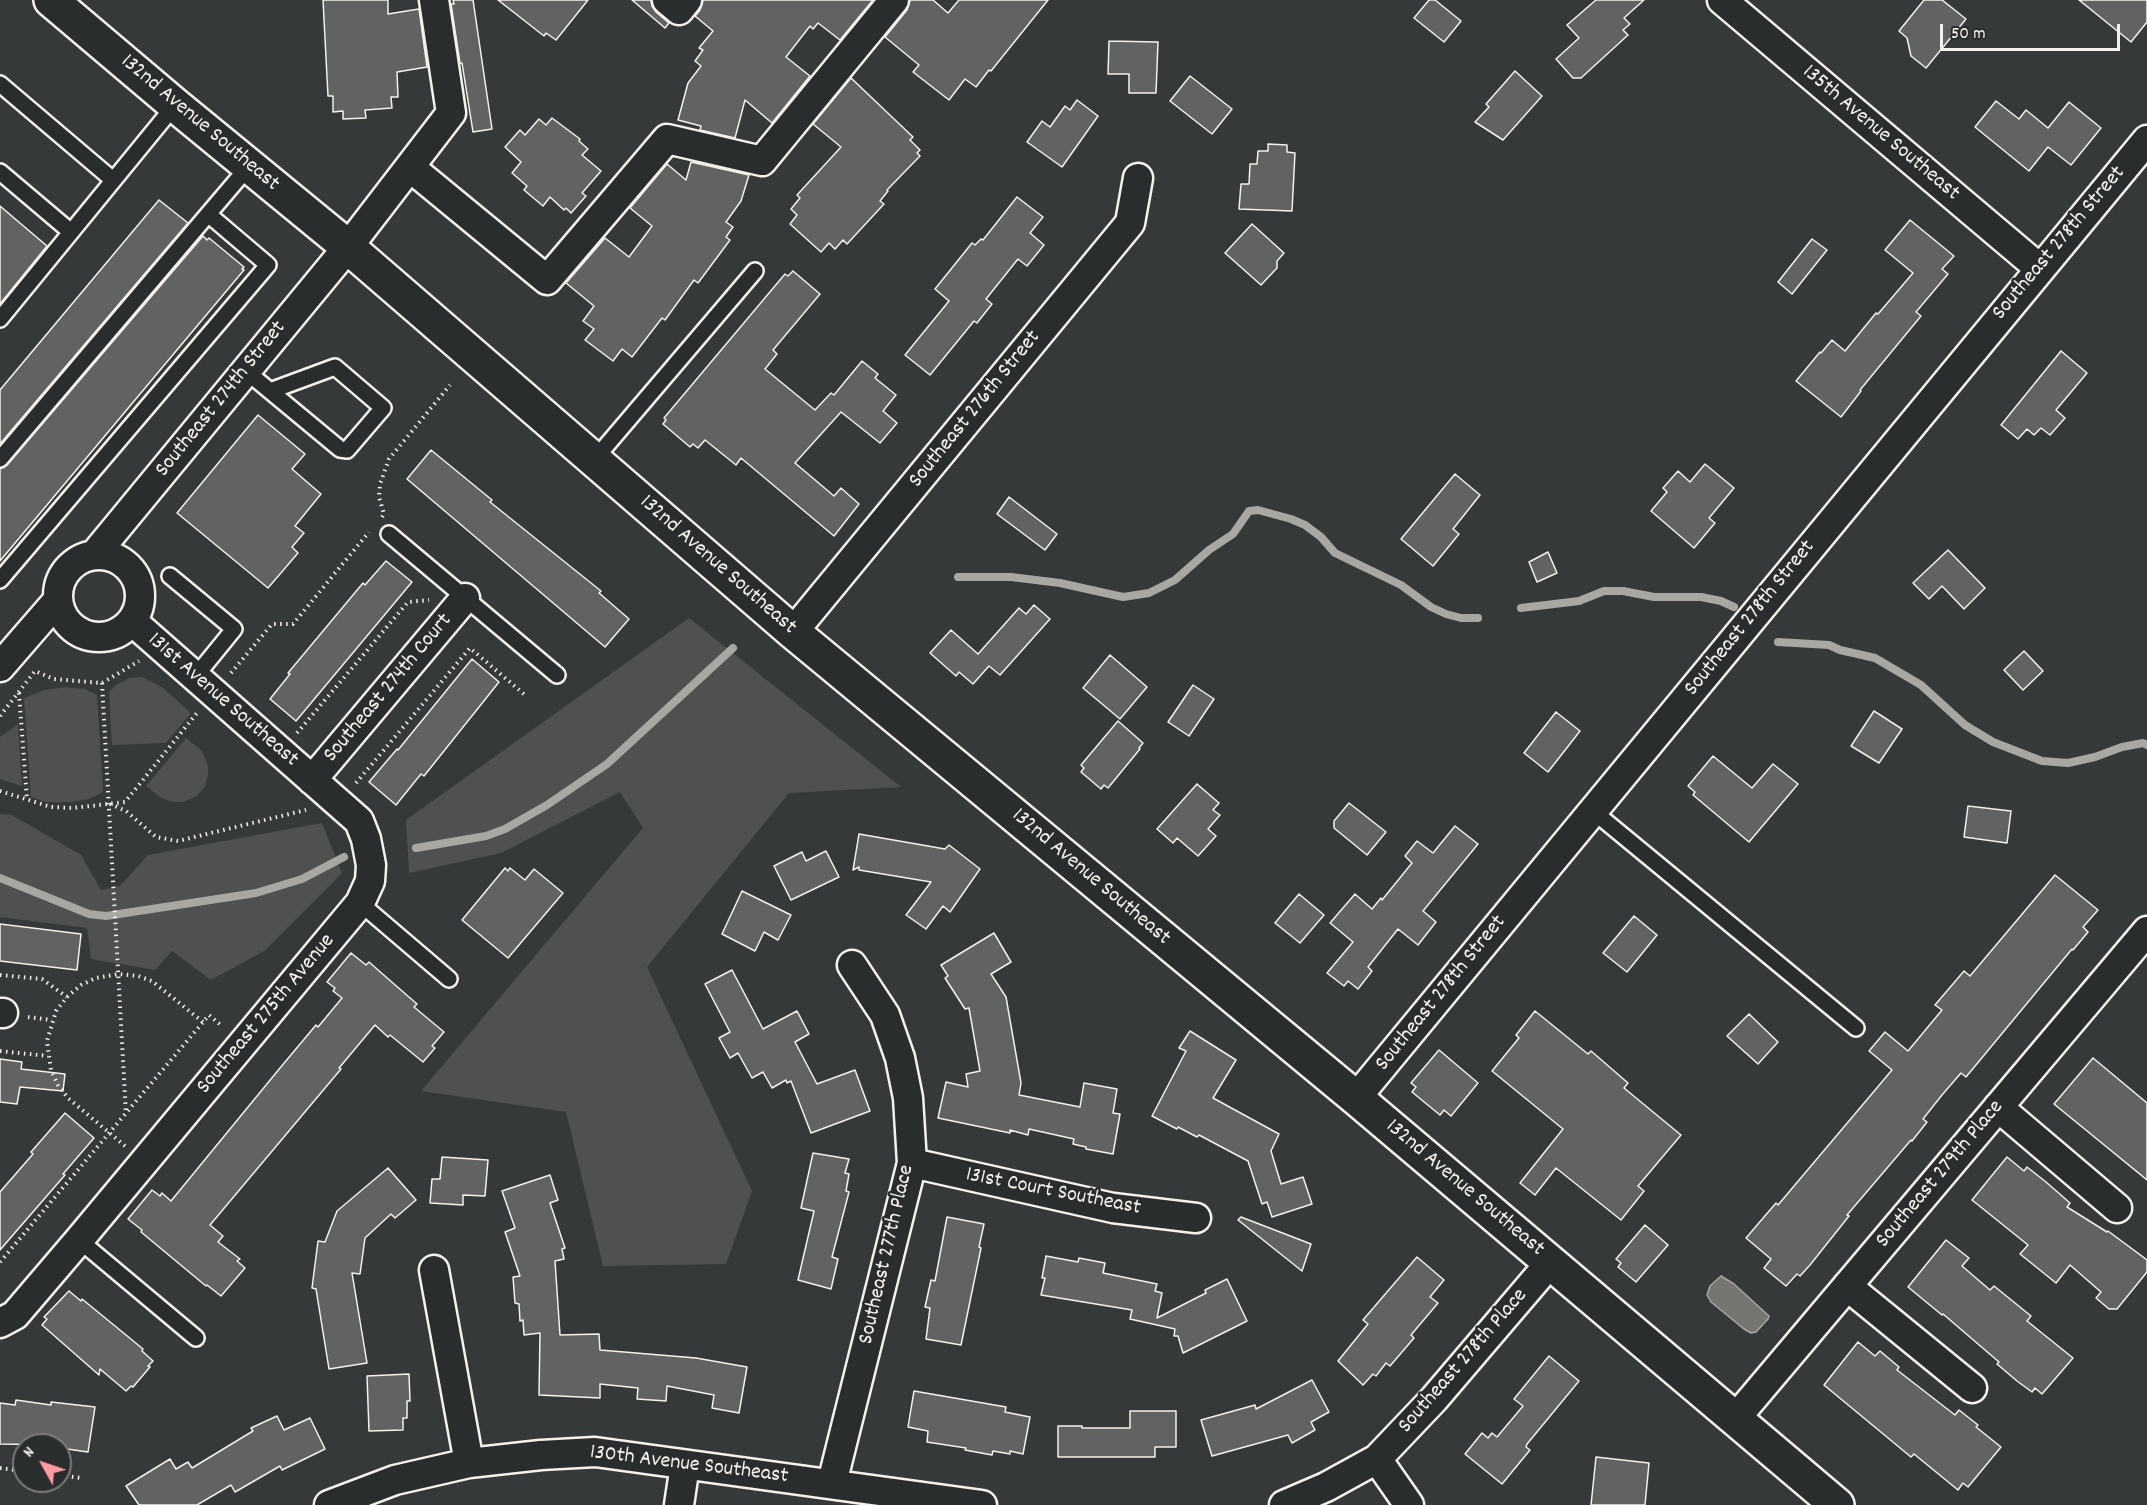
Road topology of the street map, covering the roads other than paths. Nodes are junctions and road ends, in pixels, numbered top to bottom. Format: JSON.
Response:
{"nodes":[{"id":1,"x":51,"y":0,"type":"edge"},
{"id":2,"x":434,"y":0,"type":"edge"},
{"id":3,"x":667,"y":0,"type":"edge"},
{"id":4,"x":687,"y":0,"type":"edge"},
{"id":5,"x":894,"y":0,"type":"edge"},
{"id":6,"x":1722,"y":0,"type":"edge"},
{"id":7,"x":0,"y":84,"type":"edge"},
{"id":8,"x":175,"y":105,"type":"junction"},
{"id":9,"x":2147,"y":140,"type":"edge"},
{"id":10,"x":249,"y":166,"type":"junction"},
{"id":11,"x":411,"y":168,"type":"junction"},
{"id":12,"x":0,"y":172,"type":"edge"},
{"id":13,"x":1138,"y":178,"type":"dead end"},
{"id":14,"x":113,"y":180,"type":"junction"},
{"id":15,"x":208,"y":214,"type":"junction"},
{"id":16,"x":71,"y":232,"type":"junction"},
{"id":17,"x":348,"y":247,"type":"junction"},
{"id":18,"x":2039,"y":268,"type":"junction"},
{"id":19,"x":755,"y":271,"type":"dead end"},
{"id":20,"x":0,"y":319,"type":"edge"},
{"id":21,"x":246,"y":371,"type":"junction"},
{"id":22,"x":270,"y":391,"type":"junction"},
{"id":23,"x":0,"y":459,"type":"edge"},
{"id":24,"x":594,"y":460,"type":"junction"},
{"id":25,"x":389,"y":534,"type":"dead end"},
{"id":26,"x":95,"y":554,"type":"junction"},
{"id":27,"x":170,"y":576,"type":"dead end"},
{"id":28,"x":0,"y":580,"type":"edge"},
{"id":29,"x":465,"y":598,"type":"junction"},
{"id":30,"x":58,"y":600,"type":"junction"},
{"id":31,"x":132,"y":621,"type":"junction"},
{"id":32,"x":793,"y":632,"type":"junction"},
{"id":33,"x":0,"y":666,"type":"edge"},
{"id":34,"x":558,"y":675,"type":"dead end"},
{"id":35,"x":195,"y":677,"type":"junction"},
{"id":36,"x":312,"y":780,"type":"junction"},
{"id":37,"x":1593,"y":811,"type":"junction"},
{"id":38,"x":360,"y":903,"type":"junction"},
{"id":39,"x":2147,"y":931,"type":"edge"},
{"id":40,"x":852,"y":965,"type":"dead end"},
{"id":41,"x":449,"y":979,"type":"dead end"},
{"id":42,"x":1856,"y":1028,"type":"dead end"},
{"id":43,"x":1356,"y":1098,"type":"junction"},
{"id":44,"x":1998,"y":1107,"type":"junction"},
{"id":45,"x":912,"y":1163,"type":"junction"},
{"id":46,"x":2117,"y":1208,"type":"dead end"},
{"id":47,"x":1196,"y":1218,"type":"dead end"},
{"id":48,"x":79,"y":1240,"type":"junction"},
{"id":49,"x":1550,"y":1263,"type":"junction"},
{"id":50,"x":435,"y":1270,"type":"dead end"},
{"id":51,"x":1847,"y":1286,"type":"junction"},
{"id":52,"x":0,"y":1323,"type":"edge"},
{"id":53,"x":196,"y":1338,"type":"dead end"},
{"id":54,"x":1972,"y":1388,"type":"dead end"},
{"id":55,"x":1735,"y":1419,"type":"junction"},
{"id":56,"x":1377,"y":1459,"type":"junction"},
{"id":57,"x":469,"y":1463,"type":"junction"},
{"id":58,"x":685,"y":1465,"type":"junction"},
{"id":59,"x":832,"y":1483,"type":"junction"},
{"id":60,"x":329,"y":1505,"type":"edge"},
{"id":61,"x":679,"y":1505,"type":"edge"},
{"id":62,"x":982,"y":1505,"type":"edge"},
{"id":63,"x":1284,"y":1505,"type":"edge"},
{"id":64,"x":1409,"y":1505,"type":"edge"},
{"id":65,"x":1836,"y":1505,"type":"edge"}],
"edges":[{"from":1,"to":8,"type":"main road","name":"132nd Avenue Southeast"},
{"from":2,"to":11,"type":"street"},
{"from":3,"to":4,"type":"street"},
{"from":5,"to":11,"type":"street"},
{"from":6,"to":18,"type":"street","name":"135th Avenue Southeast"},
{"from":7,"to":14,"type":"lane"},
{"from":8,"to":10,"type":"main road","name":"132nd Avenue Southeast"},
{"from":8,"to":14,"type":"lane"},
{"from":9,"to":18,"type":"street","name":"Southeast 278th Street"},
{"from":10,"to":15,"type":"lane"},
{"from":10,"to":17,"type":"main road","name":"132nd Avenue Southeast"},
{"from":11,"to":17,"type":"street"},
{"from":12,"to":16,"type":"lane"},
{"from":13,"to":32,"type":"street","name":"Southeast 276th Street"},
{"from":14,"to":16,"type":"lane"},
{"from":15,"to":23,"type":"lane"},
{"from":15,"to":28,"type":"lane"},
{"from":16,"to":20,"type":"lane"},
{"from":17,"to":21,"type":"street","name":"Southeast 274th Street"},
{"from":17,"to":24,"type":"main road","name":"132nd Avenue Southeast"},
{"from":18,"to":37,"type":"street","name":"Southeast 278th Street"},
{"from":19,"to":24,"type":"lane"},
{"from":21,"to":22,"type":"lane"},
{"from":21,"to":26,"type":"street","name":"Southeast 274th Street"},
{"from":22,"to":22,"type":"lane"},
{"from":24,"to":32,"type":"main road","name":"132nd Avenue Southeast"},
{"from":25,"to":29,"type":"lane"},
{"from":26,"to":30,"type":"street","name":"Southeast 274th Street"},
{"from":26,"to":31,"type":"street"},
{"from":27,"to":35,"type":"lane"},
{"from":29,"to":34,"type":"lane"},
{"from":29,"to":36,"type":"street","name":"Southeast 274th Court"},
{"from":30,"to":31,"type":"street"},
{"from":30,"to":33,"type":"street","name":"Southeast 274th Street"},
{"from":31,"to":35,"type":"street","name":"131st Avenue Southeast"},
{"from":32,"to":43,"type":"main road","name":"132nd Avenue Southeast"},
{"from":35,"to":36,"type":"street","name":"131st Avenue Southeast"},
{"from":36,"to":38,"type":"street","name":"Southeast 275th Avenue"},
{"from":37,"to":42,"type":"lane"},
{"from":37,"to":43,"type":"street","name":"Southeast 278th Street"},
{"from":38,"to":41,"type":"lane"},
{"from":38,"to":48,"type":"street","name":"Southeast 275th Avenue"},
{"from":39,"to":44,"type":"street","name":"Southeast 279th Place"},
{"from":40,"to":45,"type":"street","name":"Southeast 277th Place"},
{"from":43,"to":49,"type":"main road","name":"132nd Avenue Southeast"},
{"from":44,"to":46,"type":"street"},
{"from":44,"to":51,"type":"street","name":"Southeast 279th Place"},
{"from":45,"to":47,"type":"street","name":"131st Court Southeast"},
{"from":45,"to":59,"type":"street","name":"Southeast 277th Place"},
{"from":48,"to":52,"type":"street","name":"Southeast 275th Avenue"},
{"from":48,"to":53,"type":"lane"},
{"from":49,"to":55,"type":"main road","name":"132nd Avenue Southeast"},
{"from":49,"to":56,"type":"street","name":"Southeast 278th Place"},
{"from":50,"to":57,"type":"street"},
{"from":51,"to":54,"type":"street"},
{"from":51,"to":55,"type":"street","name":"Southeast 279th Place"},
{"from":55,"to":65,"type":"main road","name":"132nd Avenue Southeast"},
{"from":56,"to":63,"type":"street"},
{"from":56,"to":64,"type":"street"},
{"from":57,"to":58,"type":"street","name":"130th Avenue Southeast"},
{"from":57,"to":60,"type":"street","name":"130th Avenue Southeast"},
{"from":58,"to":59,"type":"street","name":"130th Avenue Southeast"},
{"from":58,"to":61,"type":"street"},
{"from":59,"to":62,"type":"street","name":"130th Avenue Southeast"}]}
